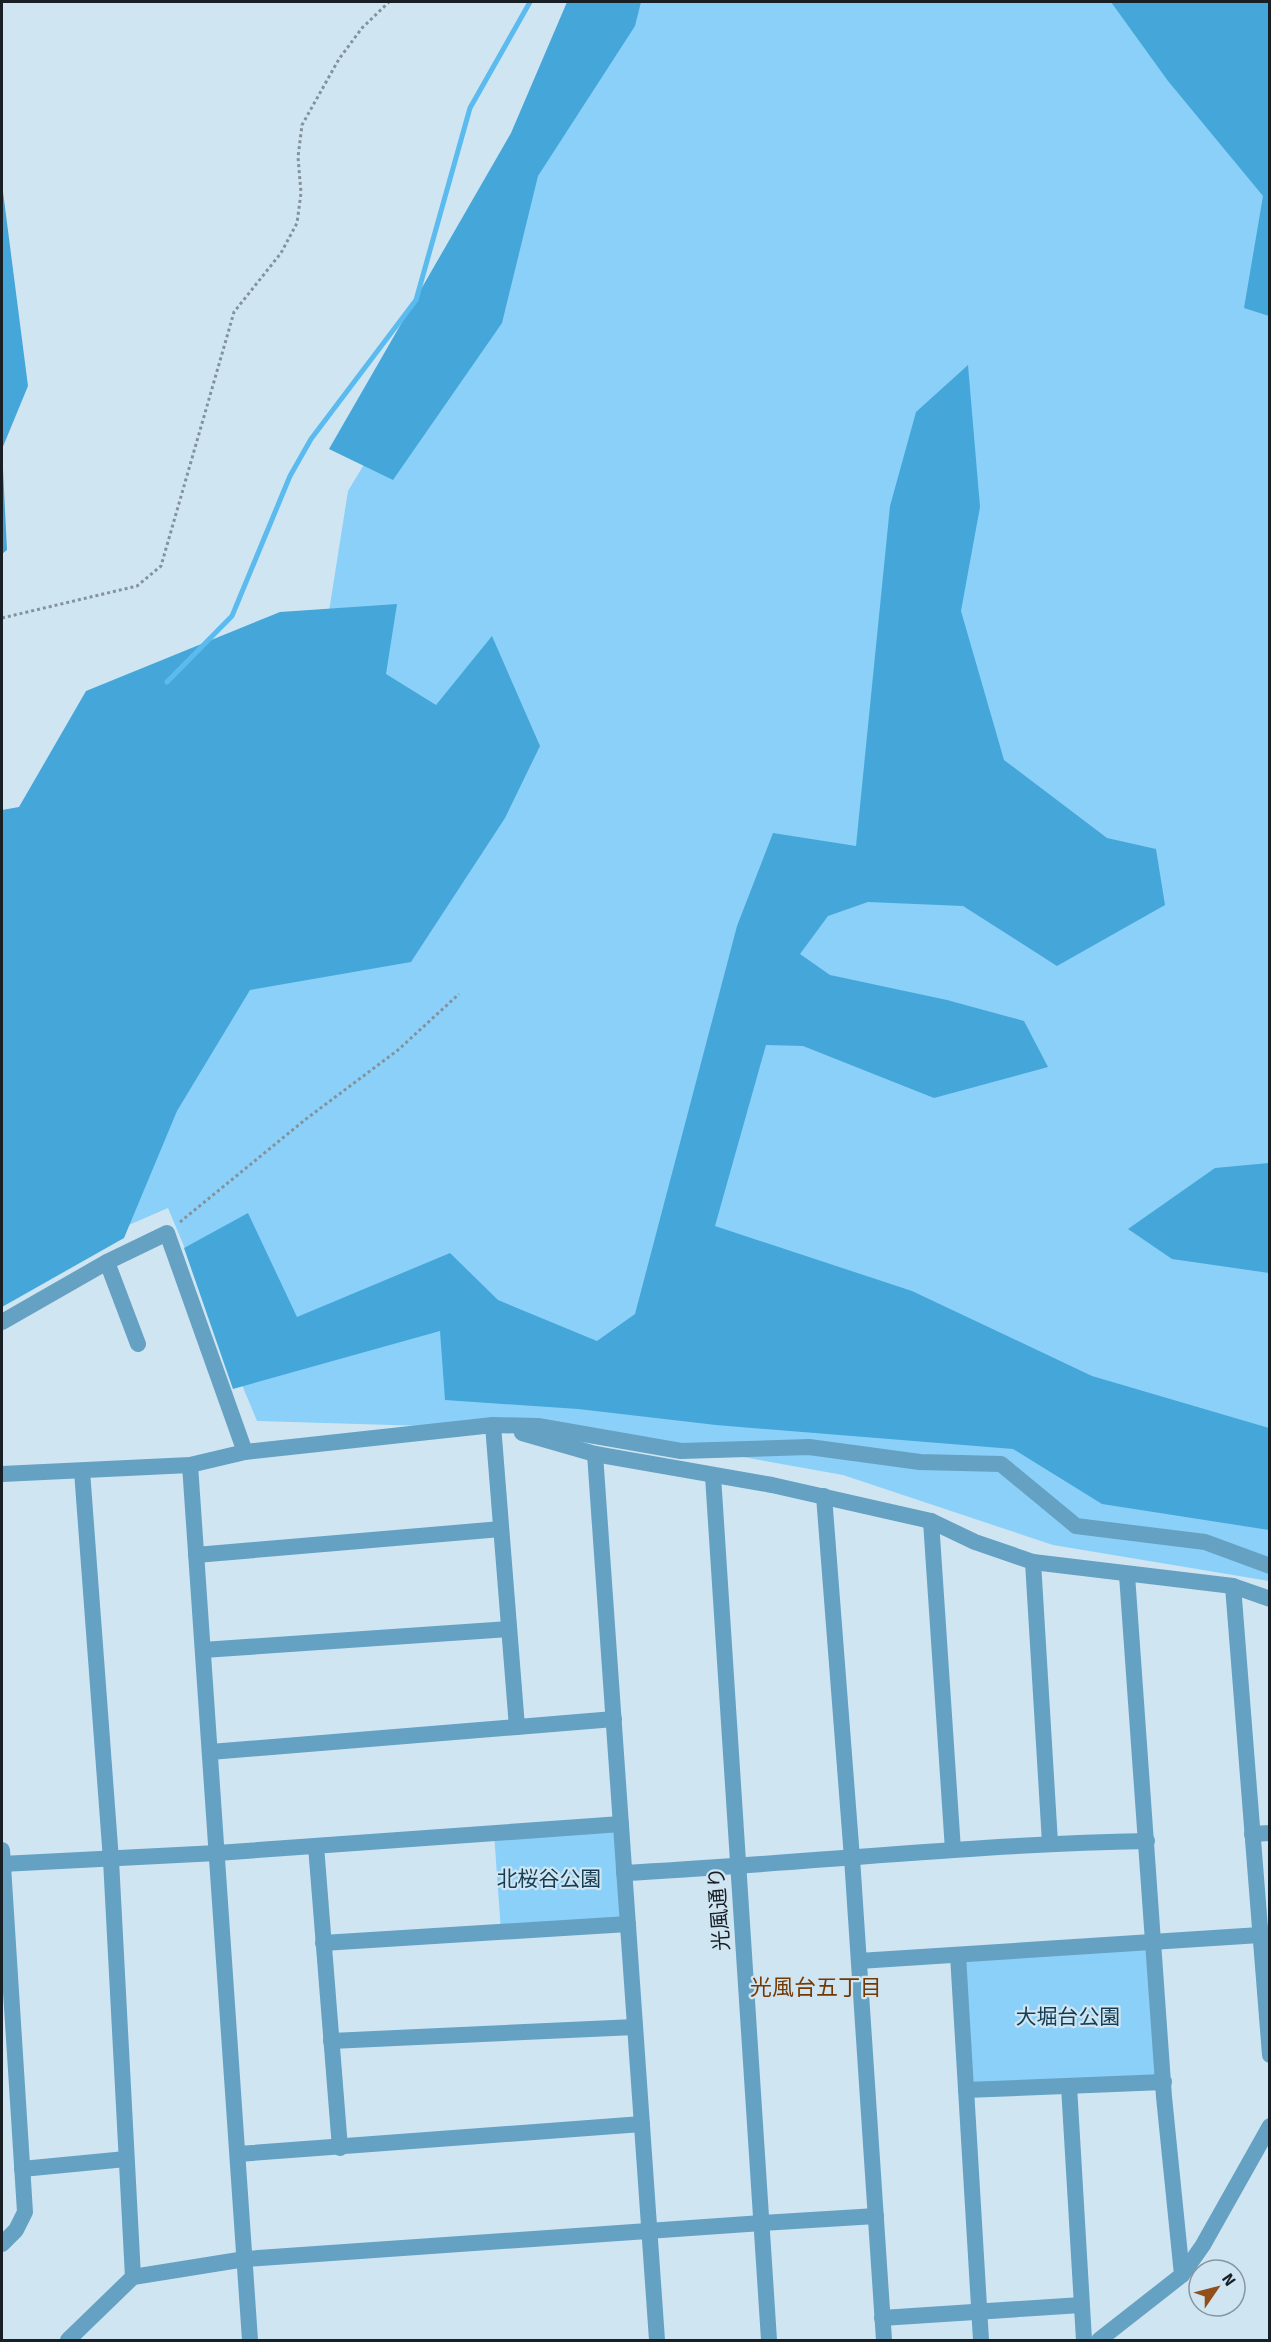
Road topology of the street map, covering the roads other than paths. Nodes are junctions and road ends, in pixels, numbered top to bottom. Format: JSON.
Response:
{"nodes":[{"id":1,"x":107,"y":1262,"type":"junction"},
{"id":2,"x":2,"y":1322,"type":"edge"},
{"id":3,"x":138,"y":1344,"type":"dead end"},
{"id":4,"x":493,"y":1425,"type":"junction"},
{"id":5,"x":245,"y":1452,"type":"junction"},
{"id":6,"x":595,"y":1454,"type":"junction"},
{"id":7,"x":190,"y":1465,"type":"junction"},
{"id":8,"x":82,"y":1471,"type":"junction"},
{"id":9,"x":3,"y":1472,"type":"edge"},
{"id":10,"x":713,"y":1476,"type":"junction"},
{"id":11,"x":824,"y":1496,"type":"junction"},
{"id":12,"x":931,"y":1521,"type":"junction"},
{"id":13,"x":501,"y":1529,"type":"junction"},
{"id":14,"x":196,"y":1555,"type":"junction"},
{"id":15,"x":1033,"y":1562,"type":"junction"},
{"id":16,"x":1269,"y":1566,"type":"edge"},
{"id":17,"x":1127,"y":1575,"type":"junction"},
{"id":18,"x":1233,"y":1586,"type":"junction"},
{"id":19,"x":1269,"y":1599,"type":"edge"},
{"id":20,"x":509,"y":1629,"type":"junction"},
{"id":21,"x":203,"y":1650,"type":"junction"},
{"id":22,"x":614,"y":1719,"type":"junction"},
{"id":23,"x":517,"y":1727,"type":"junction"},
{"id":24,"x":210,"y":1752,"type":"junction"},
{"id":25,"x":621,"y":1824,"type":"junction"},
{"id":26,"x":1269,"y":1833,"type":"edge"},
{"id":27,"x":1252,"y":1834,"type":"junction"},
{"id":28,"x":1147,"y":1841,"type":"junction"},
{"id":29,"x":1050,"y":1843,"type":"junction"},
{"id":30,"x":316,"y":1846,"type":"junction"},
{"id":31,"x":953,"y":1850,"type":"junction"},
{"id":32,"x":217,"y":1853,"type":"junction"},
{"id":33,"x":852,"y":1857,"type":"junction"},
{"id":34,"x":2,"y":1859,"type":"edge"},
{"id":35,"x":111,"y":1860,"type":"junction"},
{"id":36,"x":739,"y":1867,"type":"junction"},
{"id":37,"x":624,"y":1873,"type":"junction"},
{"id":38,"x":628,"y":1924,"type":"junction"},
{"id":39,"x":1260,"y":1935,"type":"junction"},
{"id":40,"x":1155,"y":1942,"type":"junction"},
{"id":41,"x":324,"y":1943,"type":"junction"},
{"id":42,"x":958,"y":1955,"type":"junction"},
{"id":43,"x":859,"y":1961,"type":"junction"},
{"id":44,"x":5,"y":1977,"type":"edge"},
{"id":45,"x":635,"y":2027,"type":"junction"},
{"id":46,"x":331,"y":2042,"type":"junction"},
{"id":47,"x":1269,"y":2055,"type":"edge"},
{"id":48,"x":1164,"y":2082,"type":"junction"},
{"id":49,"x":16,"y":2085,"type":"junction"},
{"id":50,"x":1068,"y":2086,"type":"junction"},
{"id":51,"x":966,"y":2090,"type":"junction"},
{"id":52,"x":2,"y":2099,"type":"edge"},
{"id":53,"x":642,"y":2124,"type":"junction"},
{"id":54,"x":1269,"y":2126,"type":"edge"},
{"id":55,"x":340,"y":2148,"type":"junction"},
{"id":56,"x":238,"y":2154,"type":"junction"},
{"id":57,"x":126,"y":2159,"type":"junction"},
{"id":58,"x":22,"y":2169,"type":"junction"},
{"id":59,"x":876,"y":2216,"type":"junction"},
{"id":60,"x":762,"y":2223,"type":"junction"},
{"id":61,"x":649,"y":2232,"type":"junction"},
{"id":62,"x":2,"y":2244,"type":"edge"},
{"id":63,"x":245,"y":2259,"type":"junction"},
{"id":64,"x":1182,"y":2275,"type":"junction"},
{"id":65,"x":133,"y":2277,"type":"junction"},
{"id":66,"x":1081,"y":2305,"type":"junction"},
{"id":67,"x":980,"y":2311,"type":"junction"},
{"id":68,"x":882,"y":2318,"type":"junction"},
{"id":69,"x":68,"y":2340,"type":"edge"},
{"id":70,"x":250,"y":2340,"type":"edge"},
{"id":71,"x":657,"y":2340,"type":"edge"},
{"id":72,"x":769,"y":2340,"type":"edge"},
{"id":73,"x":884,"y":2340,"type":"edge"},
{"id":74,"x":981,"y":2340,"type":"edge"},
{"id":75,"x":1083,"y":2340,"type":"edge"},
{"id":76,"x":1098,"y":2340,"type":"edge"}],
"edges":[{"from":1,"to":2,"type":"street"},
{"from":1,"to":3,"type":"street"},
{"from":1,"to":5,"type":"street"},
{"from":4,"to":5,"type":"street"},
{"from":4,"to":6,"type":"street"},
{"from":4,"to":13,"type":"street"},
{"from":4,"to":16,"type":"street"},
{"from":5,"to":7,"type":"street"},
{"from":6,"to":10,"type":"street"},
{"from":6,"to":22,"type":"street"},
{"from":7,"to":8,"type":"street"},
{"from":7,"to":14,"type":"street"},
{"from":8,"to":9,"type":"street"},
{"from":8,"to":35,"type":"street"},
{"from":10,"to":11,"type":"street"},
{"from":10,"to":36,"type":"street","name":"光風通り"},
{"from":11,"to":12,"type":"street"},
{"from":11,"to":33,"type":"street"},
{"from":12,"to":15,"type":"street"},
{"from":12,"to":31,"type":"street"},
{"from":13,"to":14,"type":"street"},
{"from":13,"to":20,"type":"street"},
{"from":14,"to":21,"type":"street"},
{"from":15,"to":17,"type":"street"},
{"from":15,"to":29,"type":"street"},
{"from":17,"to":18,"type":"street"},
{"from":17,"to":28,"type":"street"},
{"from":18,"to":19,"type":"street"},
{"from":18,"to":27,"type":"street"},
{"from":20,"to":21,"type":"street"},
{"from":20,"to":23,"type":"street"},
{"from":21,"to":24,"type":"street"},
{"from":22,"to":23,"type":"street"},
{"from":22,"to":25,"type":"street"},
{"from":23,"to":24,"type":"street"},
{"from":24,"to":32,"type":"street"},
{"from":25,"to":30,"type":"street"},
{"from":25,"to":37,"type":"street"},
{"from":26,"to":27,"type":"street"},
{"from":27,"to":39,"type":"street"},
{"from":28,"to":29,"type":"street"},
{"from":28,"to":40,"type":"street"},
{"from":29,"to":31,"type":"street"},
{"from":30,"to":32,"type":"street"},
{"from":30,"to":41,"type":"street"},
{"from":31,"to":33,"type":"street"},
{"from":32,"to":35,"type":"street"},
{"from":32,"to":56,"type":"street"},
{"from":33,"to":36,"type":"street"},
{"from":33,"to":43,"type":"street"},
{"from":34,"to":35,"type":"street"},
{"from":34,"to":44,"type":"street"},
{"from":35,"to":57,"type":"street"},
{"from":36,"to":37,"type":"street"},
{"from":36,"to":60,"type":"street","name":"光風通り"},
{"from":37,"to":38,"type":"street"},
{"from":38,"to":41,"type":"street"},
{"from":38,"to":45,"type":"street"},
{"from":39,"to":40,"type":"street"},
{"from":39,"to":47,"type":"street"},
{"from":40,"to":42,"type":"street"},
{"from":40,"to":48,"type":"street"},
{"from":41,"to":46,"type":"street"},
{"from":42,"to":43,"type":"street"},
{"from":42,"to":51,"type":"street"},
{"from":43,"to":59,"type":"street"},
{"from":44,"to":49,"type":"street"},
{"from":45,"to":46,"type":"street"},
{"from":45,"to":53,"type":"street"},
{"from":46,"to":55,"type":"street"},
{"from":48,"to":50,"type":"street"},
{"from":48,"to":64,"type":"street"},
{"from":49,"to":52,"type":"street"},
{"from":49,"to":58,"type":"street"},
{"from":50,"to":51,"type":"street"},
{"from":50,"to":66,"type":"street"},
{"from":51,"to":67,"type":"street"},
{"from":53,"to":55,"type":"street"},
{"from":53,"to":61,"type":"street"},
{"from":54,"to":64,"type":"street"},
{"from":55,"to":56,"type":"street"},
{"from":56,"to":63,"type":"street"},
{"from":57,"to":58,"type":"street"},
{"from":57,"to":65,"type":"street"},
{"from":58,"to":62,"type":"street"},
{"from":59,"to":60,"type":"street"},
{"from":59,"to":68,"type":"street"},
{"from":60,"to":61,"type":"street"},
{"from":60,"to":72,"type":"street","name":"光風通り"},
{"from":61,"to":63,"type":"street"},
{"from":61,"to":71,"type":"street"},
{"from":63,"to":65,"type":"street"},
{"from":63,"to":70,"type":"street"},
{"from":64,"to":76,"type":"street"},
{"from":65,"to":69,"type":"street"},
{"from":66,"to":67,"type":"street"},
{"from":66,"to":75,"type":"street"},
{"from":67,"to":68,"type":"street"},
{"from":67,"to":74,"type":"street"},
{"from":68,"to":73,"type":"street"}]}
